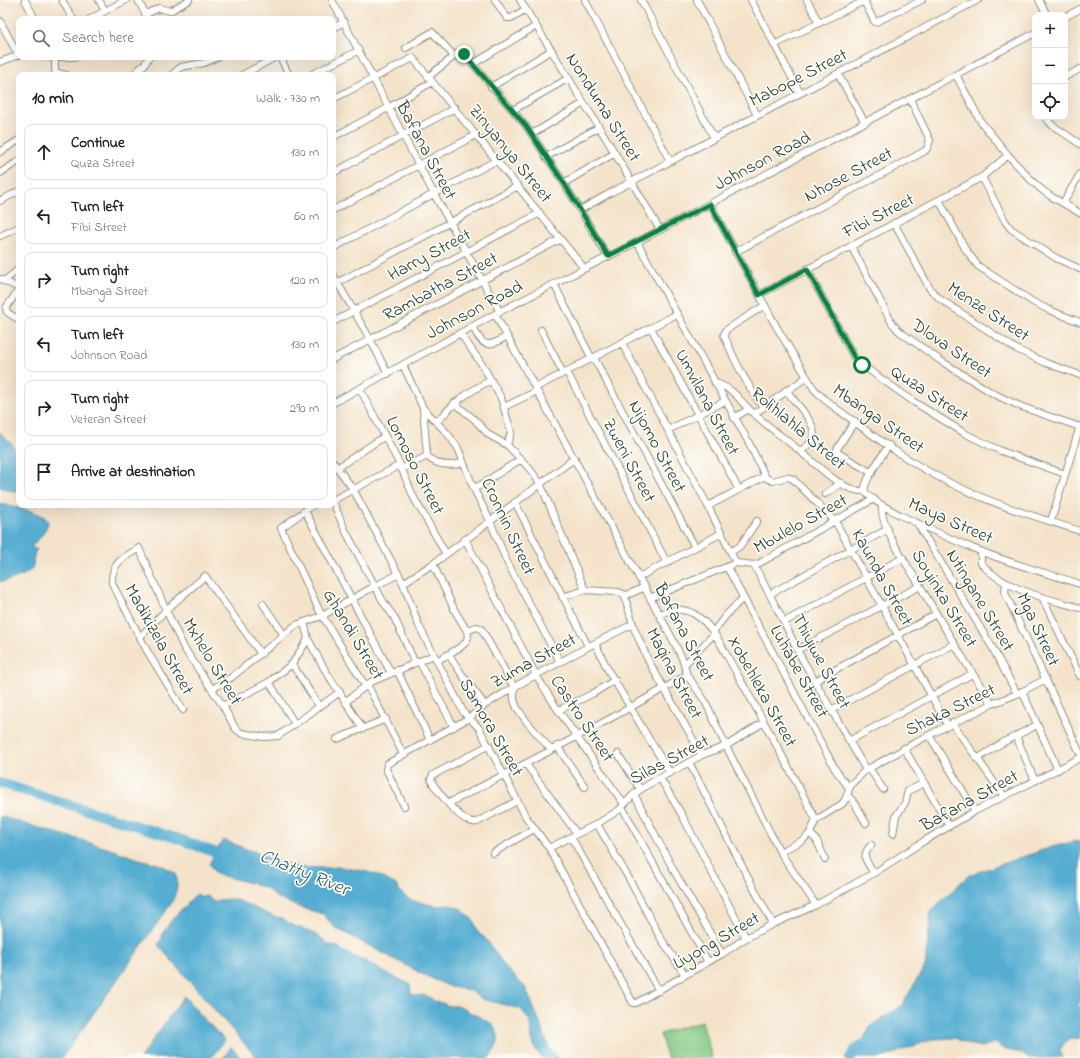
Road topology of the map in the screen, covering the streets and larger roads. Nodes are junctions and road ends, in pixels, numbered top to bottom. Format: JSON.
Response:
{"nodes":[{"id":1,"x":25,"y":0,"type":"edge"},
{"id":2,"x":62,"y":0,"type":"edge"},
{"id":3,"x":99,"y":0,"type":"edge"},
{"id":4,"x":126,"y":0,"type":"edge"},
{"id":5,"x":138,"y":0,"type":"edge"},
{"id":6,"x":189,"y":0,"type":"edge"},
{"id":7,"x":332,"y":0,"type":"edge"},
{"id":8,"x":495,"y":0,"type":"edge"},
{"id":9,"x":520,"y":0,"type":"edge"},
{"id":10,"x":585,"y":0,"type":"edge"},
{"id":11,"x":641,"y":0,"type":"edge"},
{"id":12,"x":697,"y":0,"type":"edge"},
{"id":13,"x":751,"y":0,"type":"edge"},
{"id":14,"x":808,"y":0,"type":"edge"},
{"id":15,"x":922,"y":0,"type":"edge"},
{"id":16,"x":978,"y":0,"type":"edge"},
{"id":17,"x":1040,"y":0,"type":"edge"},
{"id":18,"x":865,"y":1,"type":"edge"},
{"id":19,"x":526,"y":9,"type":"junction"},
{"id":20,"x":1080,"y":9,"type":"edge"},
{"id":21,"x":105,"y":11,"type":"junction"},
{"id":22,"x":1046,"y":12,"type":"edge"},
{"id":23,"x":1068,"y":15,"type":"edge"},
{"id":24,"x":33,"y":16,"type":"edge"},
{"id":25,"x":71,"y":16,"type":"edge"},
{"id":26,"x":96,"y":16,"type":"edge"},
{"id":27,"x":147,"y":16,"type":"edge"},
{"id":28,"x":0,"y":21,"type":"edge"},
{"id":29,"x":344,"y":22,"type":"junction"},
{"id":30,"x":819,"y":24,"type":"junction"},
{"id":31,"x":336,"y":26,"type":"edge"},
{"id":32,"x":536,"y":26,"type":"junction"},
{"id":33,"x":1032,"y":35,"type":"edge"},
{"id":34,"x":774,"y":45,"type":"junction"},
{"id":35,"x":406,"y":48,"type":"dead end"},
{"id":36,"x":16,"y":50,"type":"edge"},
{"id":37,"x":552,"y":50,"type":"junction"},
{"id":38,"x":358,"y":51,"type":"junction"},
{"id":39,"x":16,"y":56,"type":"edge"},
{"id":40,"x":454,"y":56,"type":"junction"},
{"id":41,"x":55,"y":60,"type":"edge"},
{"id":42,"x":147,"y":60,"type":"edge"},
{"id":43,"x":211,"y":60,"type":"edge"},
{"id":44,"x":270,"y":60,"type":"edge"},
{"id":45,"x":282,"y":60,"type":"edge"},
{"id":46,"x":0,"y":61,"type":"edge"},
{"id":47,"x":473,"y":64,"type":"junction"},
{"id":48,"x":1080,"y":69,"type":"edge"},
{"id":49,"x":57,"y":72,"type":"edge"},
{"id":50,"x":136,"y":72,"type":"edge"},
{"id":51,"x":175,"y":72,"type":"edge"},
{"id":52,"x":248,"y":72,"type":"edge"},
{"id":53,"x":288,"y":72,"type":"edge"},
{"id":54,"x":316,"y":72,"type":"edge"},
{"id":55,"x":838,"y":74,"type":"junction"},
{"id":56,"x":956,"y":75,"type":"junction"},
{"id":57,"x":1068,"y":75,"type":"edge"},
{"id":58,"x":372,"y":78,"type":"junction"},
{"id":59,"x":569,"y":78,"type":"junction"},
{"id":60,"x":430,"y":79,"type":"junction"},
{"id":61,"x":492,"y":87,"type":"junction"},
{"id":62,"x":800,"y":93,"type":"junction"},
{"id":63,"x":336,"y":97,"type":"edge"},
{"id":64,"x":910,"y":99,"type":"junction"},
{"id":65,"x":584,"y":103,"type":"junction"},
{"id":66,"x":388,"y":108,"type":"junction"},
{"id":67,"x":455,"y":108,"type":"junction"},
{"id":68,"x":513,"y":110,"type":"junction"},
{"id":69,"x":757,"y":115,"type":"junction"},
{"id":70,"x":1048,"y":120,"type":"edge"},
{"id":71,"x":865,"y":123,"type":"junction"},
{"id":72,"x":599,"y":127,"type":"junction"},
{"id":73,"x":532,"y":134,"type":"junction"},
{"id":74,"x":336,"y":135,"type":"edge"},
{"id":75,"x":476,"y":135,"type":"junction"},
{"id":76,"x":403,"y":136,"type":"junction"},
{"id":77,"x":714,"y":138,"type":"junction"},
{"id":78,"x":16,"y":142,"type":"edge"},
{"id":79,"x":1080,"y":144,"type":"edge"},
{"id":80,"x":0,"y":152,"type":"edge"},
{"id":81,"x":615,"y":153,"type":"junction"},
{"id":82,"x":1008,"y":155,"type":"junction"},
{"id":83,"x":546,"y":158,"type":"junction"},
{"id":84,"x":497,"y":160,"type":"junction"},
{"id":85,"x":670,"y":161,"type":"junction"},
{"id":86,"x":16,"y":163,"type":"edge"},
{"id":87,"x":418,"y":165,"type":"junction"},
{"id":88,"x":336,"y":171,"type":"edge"},
{"id":89,"x":0,"y":173,"type":"edge"},
{"id":90,"x":1080,"y":174,"type":"edge"},
{"id":91,"x":982,"y":177,"type":"junction"},
{"id":92,"x":632,"y":181,"type":"junction"},
{"id":93,"x":564,"y":183,"type":"junction"},
{"id":94,"x":518,"y":186,"type":"junction"},
{"id":95,"x":16,"y":193,"type":"edge"},
{"id":96,"x":434,"y":194,"type":"junction"},
{"id":97,"x":939,"y":200,"type":"junction"},
{"id":98,"x":0,"y":201,"type":"edge"},
{"id":99,"x":1063,"y":203,"type":"junction"},
{"id":100,"x":710,"y":204,"type":"junction"},
{"id":101,"x":336,"y":208,"type":"edge"},
{"id":102,"x":580,"y":210,"type":"junction"},
{"id":103,"x":540,"y":213,"type":"junction"},
{"id":104,"x":1080,"y":213,"type":"edge"},
{"id":105,"x":450,"y":223,"type":"junction"},
{"id":106,"x":894,"y":223,"type":"junction"},
{"id":107,"x":16,"y":229,"type":"edge"},
{"id":108,"x":660,"y":230,"type":"junction"},
{"id":109,"x":0,"y":236,"type":"edge"},
{"id":110,"x":561,"y":239,"type":"junction"},
{"id":111,"x":637,"y":242,"type":"junction"},
{"id":112,"x":336,"y":246,"type":"edge"},
{"id":113,"x":851,"y":246,"type":"junction"},
{"id":114,"x":466,"y":252,"type":"junction"},
{"id":115,"x":735,"y":252,"type":"junction"},
{"id":116,"x":608,"y":256,"type":"junction"},
{"id":117,"x":584,"y":268,"type":"junction"},
{"id":118,"x":807,"y":269,"type":"junction"},
{"id":119,"x":1080,"y":269,"type":"edge"},
{"id":120,"x":16,"y":271,"type":"edge"},
{"id":121,"x":2,"y":280,"type":"edge"},
{"id":122,"x":482,"y":281,"type":"junction"},
{"id":123,"x":336,"y":283,"type":"edge"},
{"id":124,"x":554,"y":284,"type":"junction"},
{"id":125,"x":336,"y":286,"type":"edge"},
{"id":126,"x":16,"y":287,"type":"edge"},
{"id":127,"x":16,"y":293,"type":"edge"},
{"id":128,"x":759,"y":295,"type":"junction"},
{"id":129,"x":765,"y":305,"type":"junction"},
{"id":130,"x":353,"y":311,"type":"junction"},
{"id":131,"x":497,"y":313,"type":"junction"},
{"id":132,"x":677,"y":314,"type":"junction"},
{"id":133,"x":16,"y":318,"type":"edge"},
{"id":134,"x":336,"y":320,"type":"edge"},
{"id":135,"x":1080,"y":322,"type":"edge"},
{"id":136,"x":473,"y":327,"type":"junction"},
{"id":137,"x":651,"y":328,"type":"junction"},
{"id":138,"x":541,"y":330,"type":"dead end"},
{"id":139,"x":460,"y":333,"type":"junction"},
{"id":140,"x":507,"y":336,"type":"junction"},
{"id":141,"x":370,"y":339,"type":"junction"},
{"id":142,"x":622,"y":343,"type":"junction"},
{"id":143,"x":336,"y":357,"type":"edge"},
{"id":144,"x":593,"y":358,"type":"junction"},
{"id":145,"x":403,"y":365,"type":"junction"},
{"id":146,"x":565,"y":373,"type":"junction"},
{"id":147,"x":388,"y":374,"type":"junction"},
{"id":148,"x":1080,"y":375,"type":"edge"},
{"id":149,"x":806,"y":377,"type":"junction"},
{"id":150,"x":491,"y":380,"type":"junction"},
{"id":151,"x":715,"y":383,"type":"junction"},
{"id":152,"x":360,"y":389,"type":"junction"},
{"id":153,"x":536,"y":389,"type":"junction"},
{"id":154,"x":786,"y":390,"type":"junction"},
{"id":155,"x":725,"y":401,"type":"junction"},
{"id":156,"x":336,"y":402,"type":"edge"},
{"id":157,"x":454,"y":403,"type":"junction"},
{"id":158,"x":763,"y":407,"type":"junction"},
{"id":159,"x":423,"y":408,"type":"junction"},
{"id":160,"x":504,"y":408,"type":"junction"},
{"id":161,"x":752,"y":412,"type":"junction"},
{"id":162,"x":697,"y":415,"type":"junction"},
{"id":163,"x":734,"y":418,"type":"junction"},
{"id":164,"x":437,"y":422,"type":"junction"},
{"id":165,"x":855,"y":422,"type":"junction"},
{"id":166,"x":1080,"y":426,"type":"edge"},
{"id":167,"x":668,"y":430,"type":"junction"},
{"id":168,"x":385,"y":436,"type":"junction"},
{"id":169,"x":507,"y":445,"type":"junction"},
{"id":170,"x":889,"y":445,"type":"junction"},
{"id":171,"x":800,"y":451,"type":"junction"},
{"id":172,"x":427,"y":456,"type":"junction"},
{"id":173,"x":575,"y":458,"type":"junction"},
{"id":174,"x":521,"y":459,"type":"junction"},
{"id":175,"x":463,"y":463,"type":"junction"},
{"id":176,"x":336,"y":464,"type":"edge"},
{"id":177,"x":336,"y":466,"type":"edge"},
{"id":178,"x":401,"y":467,"type":"junction"},
{"id":179,"x":872,"y":473,"type":"junction"},
{"id":180,"x":1065,"y":474,"type":"junction"},
{"id":181,"x":766,"y":476,"type":"junction"},
{"id":182,"x":540,"y":483,"type":"junction"},
{"id":183,"x":840,"y":483,"type":"junction"},
{"id":184,"x":353,"y":489,"type":"junction"},
{"id":185,"x":474,"y":489,"type":"junction"},
{"id":186,"x":739,"y":490,"type":"junction"},
{"id":187,"x":865,"y":491,"type":"junction"},
{"id":188,"x":825,"y":494,"type":"dead end"},
{"id":189,"x":336,"y":499,"type":"edge"},
{"id":190,"x":874,"y":499,"type":"junction"},
{"id":191,"x":514,"y":502,"type":"junction"},
{"id":192,"x":882,"y":505,"type":"junction"},
{"id":193,"x":708,"y":506,"type":"junction"},
{"id":194,"x":309,"y":508,"type":"edge"},
{"id":195,"x":336,"y":508,"type":"edge"},
{"id":196,"x":305,"y":511,"type":"junction"},
{"id":197,"x":757,"y":520,"type":"dead end"},
{"id":198,"x":490,"y":521,"type":"junction"},
{"id":199,"x":835,"y":521,"type":"junction"},
{"id":200,"x":1051,"y":521,"type":"junction"},
{"id":201,"x":918,"y":523,"type":"junction"},
{"id":202,"x":888,"y":530,"type":"junction"},
{"id":203,"x":1080,"y":531,"type":"edge"},
{"id":204,"x":722,"y":533,"type":"junction"},
{"id":205,"x":465,"y":539,"type":"junction"},
{"id":206,"x":139,"y":548,"type":"joint"},
{"id":207,"x":694,"y":548,"type":"junction"},
{"id":208,"x":852,"y":550,"type":"junction"},
{"id":209,"x":731,"y":552,"type":"junction"},
{"id":210,"x":982,"y":552,"type":"junction"},
{"id":211,"x":446,"y":554,"type":"junction"},
{"id":212,"x":903,"y":558,"type":"junction"},
{"id":213,"x":667,"y":563,"type":"junction"},
{"id":214,"x":736,"y":563,"type":"junction"},
{"id":215,"x":433,"y":564,"type":"junction"},
{"id":216,"x":754,"y":565,"type":"junction"},
{"id":217,"x":726,"y":567,"type":"junction"},
{"id":218,"x":399,"y":574,"type":"junction"},
{"id":219,"x":639,"y":577,"type":"junction"},
{"id":220,"x":867,"y":577,"type":"junction"},
{"id":221,"x":403,"y":583,"type":"junction"},
{"id":222,"x":1006,"y":583,"type":"junction"},
{"id":223,"x":1080,"y":584,"type":"edge"},
{"id":224,"x":375,"y":586,"type":"junction"},
{"id":225,"x":920,"y":586,"type":"junction"},
{"id":226,"x":644,"y":587,"type":"junction"},
{"id":227,"x":585,"y":590,"type":"junction"},
{"id":228,"x":770,"y":594,"type":"junction"},
{"id":229,"x":562,"y":596,"type":"junction"},
{"id":230,"x":625,"y":596,"type":"junction"},
{"id":231,"x":1042,"y":597,"type":"junction"},
{"id":232,"x":650,"y":598,"type":"junction"},
{"id":233,"x":743,"y":598,"type":"junction"},
{"id":234,"x":352,"y":599,"type":"junction"},
{"id":235,"x":263,"y":604,"type":"dead end"},
{"id":236,"x":882,"y":606,"type":"junction"},
{"id":237,"x":1080,"y":608,"type":"edge"},
{"id":238,"x":166,"y":610,"type":"junction"},
{"id":239,"x":659,"y":614,"type":"junction"},
{"id":240,"x":936,"y":614,"type":"junction"},
{"id":241,"x":322,"y":616,"type":"junction"},
{"id":242,"x":304,"y":622,"type":"junction"},
{"id":243,"x":784,"y":622,"type":"junction"},
{"id":244,"x":633,"y":624,"type":"junction"},
{"id":245,"x":467,"y":631,"type":"junction"},
{"id":246,"x":714,"y":633,"type":"junction"},
{"id":247,"x":284,"y":635,"type":"junction"},
{"id":248,"x":898,"y":635,"type":"junction"},
{"id":249,"x":140,"y":636,"type":"junction"},
{"id":250,"x":308,"y":639,"type":"junction"},
{"id":251,"x":595,"y":643,"type":"junction"},
{"id":252,"x":954,"y":644,"type":"junction"},
{"id":253,"x":588,"y":646,"type":"junction"},
{"id":254,"x":797,"y":650,"type":"junction"},
{"id":255,"x":261,"y":654,"type":"junction"},
{"id":256,"x":434,"y":655,"type":"junction"},
{"id":257,"x":449,"y":655,"type":"junction"},
{"id":258,"x":437,"y":661,"type":"junction"},
{"id":259,"x":417,"y":662,"type":"junction"},
{"id":260,"x":560,"y":662,"type":"junction"},
{"id":261,"x":292,"y":664,"type":"junction"},
{"id":262,"x":684,"y":665,"type":"junction"},
{"id":263,"x":914,"y":665,"type":"junction"},
{"id":264,"x":394,"y":672,"type":"junction"},
{"id":265,"x":972,"y":674,"type":"junction"},
{"id":266,"x":536,"y":675,"type":"junction"},
{"id":267,"x":687,"y":675,"type":"junction"},
{"id":268,"x":1080,"y":676,"type":"edge"},
{"id":269,"x":1046,"y":679,"type":"junction"},
{"id":270,"x":615,"y":680,"type":"junction"},
{"id":271,"x":814,"y":681,"type":"junction"},
{"id":272,"x":269,"y":682,"type":"junction"},
{"id":273,"x":366,"y":686,"type":"junction"},
{"id":274,"x":514,"y":687,"type":"junction"},
{"id":275,"x":212,"y":689,"type":"junction"},
{"id":276,"x":664,"y":689,"type":"junction"},
{"id":277,"x":340,"y":692,"type":"junction"},
{"id":278,"x":1019,"y":693,"type":"junction"},
{"id":279,"x":931,"y":696,"type":"junction"},
{"id":280,"x":345,"y":702,"type":"junction"},
{"id":281,"x":992,"y":704,"type":"junction"},
{"id":282,"x":485,"y":705,"type":"junction"},
{"id":283,"x":223,"y":706,"type":"junction"},
{"id":284,"x":319,"y":706,"type":"junction"},
{"id":285,"x":631,"y":707,"type":"junction"},
{"id":286,"x":183,"y":710,"type":"dead end"},
{"id":287,"x":559,"y":710,"type":"junction"},
{"id":288,"x":831,"y":710,"type":"junction"},
{"id":289,"x":469,"y":718,"type":"junction"},
{"id":290,"x":386,"y":719,"type":"junction"},
{"id":291,"x":764,"y":722,"type":"junction"},
{"id":292,"x":295,"y":724,"type":"junction"},
{"id":293,"x":950,"y":725,"type":"junction"},
{"id":294,"x":1037,"y":725,"type":"junction"},
{"id":295,"x":454,"y":727,"type":"junction"},
{"id":296,"x":363,"y":729,"type":"junction"},
{"id":297,"x":929,"y":735,"type":"junction"},
{"id":298,"x":576,"y":736,"type":"junction"},
{"id":299,"x":1016,"y":736,"type":"junction"},
{"id":300,"x":337,"y":738,"type":"dead end"},
{"id":301,"x":430,"y":740,"type":"junction"},
{"id":302,"x":849,"y":741,"type":"junction"},
{"id":303,"x":489,"y":745,"type":"junction"},
{"id":304,"x":726,"y":746,"type":"junction"},
{"id":305,"x":554,"y":748,"type":"junction"},
{"id":306,"x":904,"y":748,"type":"junction"},
{"id":307,"x":1080,"y":753,"type":"edge"},
{"id":308,"x":403,"y":754,"type":"junction"},
{"id":309,"x":618,"y":754,"type":"dead end"},
{"id":310,"x":702,"y":755,"type":"junction"},
{"id":311,"x":1080,"y":758,"type":"edge"},
{"id":312,"x":977,"y":759,"type":"junction"},
{"id":313,"x":689,"y":762,"type":"junction"},
{"id":314,"x":526,"y":764,"type":"junction"},
{"id":315,"x":868,"y":769,"type":"junction"},
{"id":316,"x":1058,"y":770,"type":"junction"},
{"id":317,"x":670,"y":773,"type":"junction"},
{"id":318,"x":504,"y":775,"type":"junction"},
{"id":319,"x":660,"y":778,"type":"junction"},
{"id":320,"x":1035,"y":781,"type":"junction"},
{"id":321,"x":924,"y":783,"type":"junction"},
{"id":322,"x":585,"y":786,"type":"dead end"},
{"id":323,"x":849,"y":788,"type":"junction"},
{"id":324,"x":640,"y":789,"type":"junction"},
{"id":325,"x":883,"y":789,"type":"dead end"},
{"id":326,"x":634,"y":794,"type":"junction"},
{"id":327,"x":847,"y":795,"type":"junction"},
{"id":328,"x":1004,"y":796,"type":"junction"},
{"id":329,"x":517,"y":801,"type":"junction"},
{"id":330,"x":449,"y":803,"type":"junction"},
{"id":331,"x":404,"y":806,"type":"dead end"},
{"id":332,"x":623,"y":806,"type":"junction"},
{"id":333,"x":975,"y":811,"type":"junction"},
{"id":334,"x":816,"y":820,"type":"junction"},
{"id":335,"x":866,"y":823,"type":"dead end"},
{"id":336,"x":596,"y":824,"type":"junction"},
{"id":337,"x":949,"y":826,"type":"junction"},
{"id":338,"x":534,"y":829,"type":"junction"},
{"id":339,"x":810,"y":833,"type":"junction"},
{"id":340,"x":578,"y":834,"type":"junction"},
{"id":341,"x":893,"y":834,"type":"dead end"},
{"id":342,"x":571,"y":837,"type":"junction"},
{"id":343,"x":871,"y":846,"type":"dead end"},
{"id":344,"x":549,"y":848,"type":"junction"},
{"id":345,"x":780,"y":852,"type":"junction"},
{"id":346,"x":493,"y":853,"type":"dead end"},
{"id":347,"x":826,"y":859,"type":"dead end"},
{"id":348,"x":874,"y":873,"type":"junction"},
{"id":349,"x":816,"y":905,"type":"junction"},
{"id":350,"x":773,"y":924,"type":"junction"},
{"id":351,"x":746,"y":938,"type":"junction"},
{"id":352,"x":722,"y":954,"type":"junction"},
{"id":353,"x":708,"y":962,"type":"junction"},
{"id":354,"x":685,"y":975,"type":"junction"},
{"id":355,"x":659,"y":991,"type":"junction"},
{"id":356,"x":633,"y":1003,"type":"joint"}],
"edges":[{"from":1,"to":24,"type":"street"},
{"from":2,"to":25,"type":"street"},
{"from":3,"to":21,"type":"street"},
{"from":4,"to":21,"type":"street"},
{"from":5,"to":27,"type":"street"},
{"from":6,"to":27,"type":"street"},
{"from":7,"to":29,"type":"street","name":"Bafana Street"},
{"from":8,"to":19,"type":"street"},
{"from":9,"to":19,"type":"street","name":"Nonduma Street"},
{"from":10,"to":85,"type":"street"},
{"from":11,"to":77,"type":"street"},
{"from":12,"to":69,"type":"street"},
{"from":13,"to":34,"type":"street"},
{"from":14,"to":30,"type":"street"},
{"from":15,"to":18,"type":"street"},
{"from":16,"to":55,"type":"street","name":"Mabope Street"},
{"from":17,"to":22,"type":"street"},
{"from":18,"to":30,"type":"street"},
{"from":19,"to":32,"type":"street","name":"Nonduma Street"},
{"from":20,"to":23,"type":"street"},
{"from":21,"to":26,"type":"street"},
{"from":28,"to":36,"type":"street"},
{"from":29,"to":31,"type":"street"},
{"from":29,"to":38,"type":"street","name":"Bafana Street"},
{"from":30,"to":34,"type":"street"},
{"from":32,"to":37,"type":"street","name":"Nonduma Street"},
{"from":32,"to":47,"type":"street"},
{"from":33,"to":56,"type":"street","name":"Johnson Road"},
{"from":34,"to":62,"type":"street"},
{"from":35,"to":40,"type":"street"},
{"from":37,"to":59,"type":"street","name":"Nonduma Street"},
{"from":37,"to":61,"type":"street"},
{"from":38,"to":54,"type":"street"},
{"from":38,"to":58,"type":"street","name":"Bafana Street"},
{"from":39,"to":46,"type":"street"},
{"from":40,"to":47,"type":"street"},
{"from":40,"to":60,"type":"street"},
{"from":41,"to":49,"type":"street"},
{"from":42,"to":50,"type":"street"},
{"from":43,"to":51,"type":"street"},
{"from":44,"to":52,"type":"street"},
{"from":45,"to":53,"type":"street"},
{"from":47,"to":61,"type":"street"},
{"from":48,"to":57,"type":"street"},
{"from":55,"to":62,"type":"street","name":"Mabope Street"},
{"from":55,"to":71,"type":"street"},
{"from":56,"to":64,"type":"street","name":"Johnson Road"},
{"from":56,"to":82,"type":"street"},
{"from":58,"to":60,"type":"street","name":"Zinyanya Street"},
{"from":58,"to":63,"type":"street"},
{"from":58,"to":66,"type":"street","name":"Bafana Street"},
{"from":59,"to":65,"type":"street","name":"Nonduma Street"},
{"from":59,"to":68,"type":"street"},
{"from":60,"to":66,"type":"street"},
{"from":60,"to":67,"type":"street","name":"Zinyanya Street"},
{"from":61,"to":68,"type":"street"},
{"from":62,"to":69,"type":"street","name":"Mabope Street"},
{"from":64,"to":71,"type":"street","name":"Johnson Road"},
{"from":64,"to":115,"type":"street","name":"Nhose Street"},
{"from":65,"to":72,"type":"street","name":"Nonduma Street"},
{"from":65,"to":73,"type":"street"},
{"from":66,"to":74,"type":"street"},
{"from":66,"to":76,"type":"street","name":"Bafana Street"},
{"from":67,"to":75,"type":"street","name":"Zinyanya Street"},
{"from":67,"to":76,"type":"street"},
{"from":68,"to":73,"type":"street"},
{"from":69,"to":77,"type":"street","name":"Mabope Street"},
{"from":70,"to":79,"type":"street"},
{"from":71,"to":100,"type":"street","name":"Johnson Road"},
{"from":72,"to":81,"type":"street","name":"Nonduma Street"},
{"from":72,"to":83,"type":"street"},
{"from":73,"to":83,"type":"street"},
{"from":75,"to":84,"type":"street","name":"Zinyanya Street"},
{"from":75,"to":87,"type":"street"},
{"from":76,"to":87,"type":"street","name":"Bafana Street"},
{"from":76,"to":88,"type":"street"},
{"from":77,"to":85,"type":"street","name":"Mabope Street"},
{"from":78,"to":80,"type":"street"},
{"from":81,"to":92,"type":"street","name":"Nonduma Street"},
{"from":81,"to":93,"type":"street"},
{"from":82,"to":91,"type":"street","name":"Fibi Street"},
{"from":82,"to":99,"type":"street"},
{"from":83,"to":93,"type":"street"},
{"from":84,"to":94,"type":"street","name":"Zinyanya Street"},
{"from":84,"to":96,"type":"street"},
{"from":85,"to":92,"type":"street","name":"Mabope Street"},
{"from":86,"to":89,"type":"street"},
{"from":87,"to":96,"type":"street","name":"Bafana Street"},
{"from":87,"to":101,"type":"street"},
{"from":90,"to":99,"type":"street"},
{"from":91,"to":97,"type":"street","name":"Fibi Street"},
{"from":91,"to":119,"type":"street"},
{"from":92,"to":102,"type":"street","name":"Mabope Street"},
{"from":92,"to":108,"type":"street","name":"Nonduma Street"},
{"from":93,"to":102,"type":"street"},
{"from":94,"to":103,"type":"street","name":"Zinyanya Street"},
{"from":94,"to":105,"type":"street"},
{"from":95,"to":98,"type":"street"},
{"from":96,"to":105,"type":"street","name":"Bafana Street"},
{"from":96,"to":112,"type":"street"},
{"from":97,"to":106,"type":"street","name":"Fibi Street"},
{"from":97,"to":135,"type":"street"},
{"from":99,"to":104,"type":"street"},
{"from":100,"to":108,"type":"street","name":"Johnson Road"},
{"from":100,"to":115,"type":"street","name":"Mbanga Street"},
{"from":102,"to":116,"type":"street"},
{"from":103,"to":110,"type":"street","name":"Zinyanya Street"},
{"from":103,"to":114,"type":"street","name":"Harry Street"},
{"from":105,"to":114,"type":"street","name":"Bafana Street"},
{"from":105,"to":123,"type":"street"},
{"from":106,"to":113,"type":"street","name":"Fibi Street"},
{"from":106,"to":148,"type":"street","name":"Menze Street"},
{"from":107,"to":109,"type":"street"},
{"from":108,"to":111,"type":"street","name":"Johnson Road"},
{"from":110,"to":117,"type":"street","name":"Zinyanya Street"},
{"from":110,"to":122,"type":"street","name":"Rambatha Street"},
{"from":111,"to":116,"type":"street","name":"Johnson Road"},
{"from":111,"to":132,"type":"street","name":"Rolihlahla Street"},
{"from":113,"to":118,"type":"street","name":"Fibi Street"},
{"from":113,"to":166,"type":"street","name":"Dlova Street"},
{"from":114,"to":122,"type":"street","name":"Bafana Street"},
{"from":114,"to":130,"type":"street","name":"Harry Street"},
{"from":115,"to":128,"type":"street","name":"Mbanga Street"},
{"from":116,"to":117,"type":"street","name":"Johnson Road"},
{"from":117,"to":124,"type":"street","name":"Johnson Road"},
{"from":118,"to":128,"type":"street","name":"Fibi Street"},
{"from":118,"to":180,"type":"street","name":"Quza Street"},
{"from":120,"to":121,"type":"street"},
{"from":121,"to":126,"type":"street"},
{"from":122,"to":131,"type":"street","name":"Bafana Street"},
{"from":122,"to":141,"type":"street","name":"Rambatha Street"},
{"from":124,"to":131,"type":"street","name":"Johnson Road"},
{"from":124,"to":144,"type":"street","name":"Nijomo Street"},
{"from":125,"to":130,"type":"street"},
{"from":127,"to":133,"type":"street"},
{"from":128,"to":129,"type":"street","name":"Mbanga Street"},
{"from":129,"to":149,"type":"street","name":"Mbanga Street"},
{"from":129,"to":158,"type":"street"},
{"from":130,"to":134,"type":"street","name":"Harry Street"},
{"from":130,"to":141,"type":"street"},
{"from":131,"to":136,"type":"street","name":"Johnson Road"},
{"from":131,"to":140,"type":"street","name":"Bafana Street"},
{"from":132,"to":137,"type":"street"},
{"from":132,"to":151,"type":"street","name":"Rolihlahla Street"},
{"from":136,"to":139,"type":"street","name":"Johnson Road"},
{"from":136,"to":140,"type":"street"},
{"from":137,"to":142,"type":"street"},
{"from":137,"to":162,"type":"street","name":"Umvilana Street"},
{"from":138,"to":146,"type":"street","name":"Zweni Street"},
{"from":139,"to":145,"type":"street","name":"Johnson Road"},
{"from":139,"to":150,"type":"street"},
{"from":140,"to":153,"type":"street","name":"Bafana Street"},
{"from":141,"to":143,"type":"street","name":"Rambatha Street"},
{"from":141,"to":147,"type":"street"},
{"from":142,"to":144,"type":"street"},
{"from":142,"to":167,"type":"street"},
{"from":144,"to":146,"type":"street"},
{"from":144,"to":207,"type":"street","name":"Nijomo Street"},
{"from":145,"to":147,"type":"street","name":"Johnson Road"},
{"from":145,"to":159,"type":"street"},
{"from":146,"to":153,"type":"street"},
{"from":146,"to":213,"type":"street","name":"Zweni Street"},
{"from":147,"to":152,"type":"street","name":"Johnson Road"},
{"from":149,"to":154,"type":"street"},
{"from":149,"to":165,"type":"street","name":"Mbanga Street"},
{"from":150,"to":157,"type":"street"},
{"from":150,"to":160,"type":"street"},
{"from":151,"to":155,"type":"street","name":"Rolihlahla Street"},
{"from":151,"to":161,"type":"street","name":"Rolihlahla Street"},
{"from":152,"to":156,"type":"street","name":"Johnson Road"},
{"from":152,"to":168,"type":"street","name":"Lomoso Street"},
{"from":153,"to":160,"type":"street"},
{"from":153,"to":173,"type":"street","name":"Bafana Street"},
{"from":154,"to":158,"type":"street"},
{"from":154,"to":171,"type":"street"},
{"from":155,"to":162,"type":"street"},
{"from":155,"to":163,"type":"street","name":"Rolihlahla Street"},
{"from":157,"to":164,"type":"street"},
{"from":157,"to":169,"type":"street"},
{"from":158,"to":161,"type":"street"},
{"from":159,"to":164,"type":"street"},
{"from":159,"to":172,"type":"street"},
{"from":160,"to":169,"type":"street"},
{"from":161,"to":163,"type":"street"},
{"from":161,"to":171,"type":"street","name":"Rolihlahla Street"},
{"from":162,"to":167,"type":"street"},
{"from":162,"to":186,"type":"street","name":"Umvilana Street"},
{"from":163,"to":181,"type":"street","name":"Rolihlahla Street"},
{"from":164,"to":175,"type":"street"},
{"from":165,"to":170,"type":"street","name":"Mbanga Street"},
{"from":165,"to":179,"type":"street"},
{"from":166,"to":180,"type":"street"},
{"from":167,"to":193,"type":"street"},
{"from":168,"to":176,"type":"street"},
{"from":168,"to":178,"type":"street","name":"Lomoso Street"},
{"from":169,"to":174,"type":"street"},
{"from":170,"to":179,"type":"street"},
{"from":170,"to":200,"type":"street","name":"Mbanga Street"},
{"from":171,"to":183,"type":"street","name":"Rolihlahla Street"},
{"from":172,"to":175,"type":"street","name":"Cronnin Street"},
{"from":172,"to":178,"type":"street"},
{"from":173,"to":182,"type":"street"},
{"from":173,"to":219,"type":"street","name":"Bafana Street"},
{"from":174,"to":182,"type":"street"},
{"from":174,"to":185,"type":"street"},
{"from":175,"to":185,"type":"street","name":"Cronnin Street"},
{"from":177,"to":184,"type":"street","name":"Samora Street"},
{"from":178,"to":184,"type":"street"},
{"from":178,"to":211,"type":"street","name":"Lomoso Street"},
{"from":179,"to":187,"type":"street"},
{"from":180,"to":200,"type":"street"},
{"from":181,"to":186,"type":"street"},
{"from":181,"to":199,"type":"street","name":"Kaunda Street"},
{"from":182,"to":191,"type":"street"},
{"from":182,"to":227,"type":"street"},
{"from":183,"to":187,"type":"street","name":"Rolihlahla Street"},
{"from":183,"to":188,"type":"street"},
{"from":184,"to":189,"type":"street"},
{"from":184,"to":218,"type":"street","name":"Samora Street"},
{"from":185,"to":198,"type":"street","name":"Cronnin Street"},
{"from":186,"to":193,"type":"street"},
{"from":187,"to":190,"type":"street","name":"Maya Street"},
{"from":190,"to":192,"type":"street","name":"Maya Street"},
{"from":190,"to":199,"type":"street","name":"Mbulelo Street"},
{"from":191,"to":198,"type":"street"},
{"from":191,"to":229,"type":"street"},
{"from":192,"to":201,"type":"street","name":"Maya Street"},
{"from":192,"to":202,"type":"street","name":"Soyinka Street"},
{"from":193,"to":204,"type":"street"},
{"from":194,"to":196,"type":"street"},
{"from":195,"to":224,"type":"street"},
{"from":196,"to":234,"type":"street"},
{"from":196,"to":241,"type":"street","name":"Ghandi Street"},
{"from":197,"to":209,"type":"street"},
{"from":198,"to":205,"type":"street"},
{"from":198,"to":260,"type":"street","name":"Cronnin Street"},
{"from":199,"to":208,"type":"street","name":"Kaunda Street"},
{"from":199,"to":216,"type":"street","name":"Mbulelo Street"},
{"from":200,"to":203,"type":"street","name":"Mbanga Street"},
{"from":201,"to":210,"type":"street","name":"Maya Street"},
{"from":201,"to":278,"type":"street","name":"Ntingane Street"},
{"from":202,"to":208,"type":"street"},
{"from":202,"to":212,"type":"street","name":"Soyinka Street"},
{"from":204,"to":207,"type":"street"},
{"from":204,"to":209,"type":"street"},
{"from":205,"to":211,"type":"street"},
{"from":205,"to":266,"type":"street","name":"Castro Street"},
{"from":206,"to":238,"type":"street","name":"Mxhelo Street"},
{"from":206,"to":249,"type":"street","name":"Madikizela Street"},
{"from":207,"to":213,"type":"street"},
{"from":208,"to":220,"type":"street","name":"Kaunda Street"},
{"from":208,"to":228,"type":"street"},
{"from":209,"to":214,"type":"street"},
{"from":210,"to":222,"type":"street"},
{"from":210,"to":223,"type":"street","name":"Maya Street"},
{"from":211,"to":215,"type":"street"},
{"from":212,"to":220,"type":"street"},
{"from":212,"to":225,"type":"street","name":"Soyinka Street"},
{"from":213,"to":219,"type":"street"},
{"from":214,"to":216,"type":"street","name":"Mbulelo Street"},
{"from":214,"to":217,"type":"street","name":"Mbulelo Street"},
{"from":215,"to":221,"type":"street"},
{"from":215,"to":245,"type":"street"},
{"from":216,"to":228,"type":"street","name":"Thiyiwe Street"},
{"from":217,"to":232,"type":"street","name":"Mbulelo Street"},
{"from":217,"to":233,"type":"street","name":"Luhabe Street"},
{"from":218,"to":221,"type":"street","name":"Samora Street"},
{"from":218,"to":224,"type":"street"},
{"from":219,"to":226,"type":"street","name":"Bafana Street"},
{"from":220,"to":236,"type":"street","name":"Kaunda Street"},
{"from":220,"to":243,"type":"street"},
{"from":221,"to":256,"type":"street","name":"Samora Street"},
{"from":222,"to":231,"type":"street"},
{"from":222,"to":269,"type":"street","name":"Mga Street"},
{"from":224,"to":234,"type":"street"},
{"from":224,"to":259,"type":"street"},
{"from":225,"to":236,"type":"street"},
{"from":225,"to":240,"type":"street","name":"Soyinka Street"},
{"from":226,"to":230,"type":"street"},
{"from":226,"to":232,"type":"street","name":"Bafana Street"},
{"from":227,"to":229,"type":"street"},
{"from":227,"to":230,"type":"street"},
{"from":228,"to":243,"type":"street","name":"Thiyiwe Street"},
{"from":229,"to":253,"type":"street"},
{"from":230,"to":244,"type":"street","name":"Maqina Street"},
{"from":231,"to":237,"type":"street"},
{"from":231,"to":268,"type":"street"},
{"from":232,"to":239,"type":"street","name":"Bafana Street"},
{"from":233,"to":246,"type":"street"},
{"from":233,"to":323,"type":"street","name":"Luhabe Street"},
{"from":234,"to":241,"type":"street"},
{"from":234,"to":264,"type":"street"},
{"from":235,"to":247,"type":"street"},
{"from":236,"to":248,"type":"street","name":"Kaunda Street"},
{"from":236,"to":254,"type":"street"},
{"from":238,"to":249,"type":"street"},
{"from":238,"to":255,"type":"street"},
{"from":238,"to":275,"type":"street","name":"Mxhelo Street"},
{"from":239,"to":246,"type":"street","name":"Xobehleka Street"},
{"from":239,"to":262,"type":"street","name":"Bafana Street"},
{"from":240,"to":248,"type":"street"},
{"from":240,"to":252,"type":"street","name":"Soyinka Street"},
{"from":241,"to":242,"type":"street"},
{"from":241,"to":273,"type":"street","name":"Ghandi Street"},
{"from":242,"to":247,"type":"street"},
{"from":242,"to":250,"type":"street"},
{"from":243,"to":254,"type":"street","name":"Thiyiwe Street"},
{"from":244,"to":251,"type":"street","name":"Zuma Street"},
{"from":244,"to":276,"type":"street","name":"Maqina Street"},
{"from":245,"to":257,"type":"street"},
{"from":245,"to":274,"type":"street"},
{"from":246,"to":262,"type":"street"},
{"from":246,"to":291,"type":"street","name":"Xobehleka Street"},
{"from":247,"to":255,"type":"street"},
{"from":248,"to":263,"type":"street","name":"Kaunda Street"},
{"from":248,"to":271,"type":"street"},
{"from":249,"to":286,"type":"street","name":"Madikizela Street"},
{"from":250,"to":261,"type":"street"},
{"from":250,"to":277,"type":"street"},
{"from":251,"to":253,"type":"street","name":"Zuma Street"},
{"from":251,"to":270,"type":"street"},
{"from":252,"to":263,"type":"street"},
{"from":252,"to":265,"type":"street","name":"Soyinka Street"},
{"from":253,"to":260,"type":"street","name":"Zuma Street"},
{"from":254,"to":271,"type":"street","name":"Thiyiwe Street"},
{"from":255,"to":275,"type":"street"},
{"from":256,"to":258,"type":"street","name":"Samora Street"},
{"from":256,"to":259,"type":"street"},
{"from":257,"to":258,"type":"street"},
{"from":257,"to":282,"type":"street"},
{"from":258,"to":289,"type":"street","name":"Samora Street"},
{"from":259,"to":264,"type":"street"},
{"from":259,"to":295,"type":"street"},
{"from":260,"to":266,"type":"street","name":"Zuma Street"},
{"from":261,"to":272,"type":"street"},
{"from":261,"to":284,"type":"street"},
{"from":262,"to":267,"type":"street","name":"Bafana Street"},
{"from":263,"to":279,"type":"street","name":"Kaunda Street"},
{"from":263,"to":288,"type":"street"},
{"from":264,"to":273,"type":"street"},
{"from":264,"to":301,"type":"street"},
{"from":265,"to":279,"type":"street"},
{"from":265,"to":281,"type":"street","name":"Soyinka Street"},
{"from":266,"to":274,"type":"street","name":"Zuma Street"},
{"from":266,"to":287,"type":"street","name":"Castro Street"},
{"from":267,"to":276,"type":"street"},
{"from":267,"to":304,"type":"street","name":"Bafana Street"},
{"from":269,"to":278,"type":"street","name":"Shaka Street"},
{"from":269,"to":307,"type":"street","name":"Mga Street"},
{"from":270,"to":285,"type":"street"},
{"from":270,"to":287,"type":"street"},
{"from":271,"to":288,"type":"street","name":"Thiyiwe Street"},
{"from":272,"to":283,"type":"street"},
{"from":272,"to":292,"type":"street"},
{"from":273,"to":280,"type":"street"},
{"from":273,"to":290,"type":"street","name":"Ghandi Street"},
{"from":274,"to":282,"type":"street","name":"Zuma Street"},
{"from":274,"to":305,"type":"street"},
{"from":275,"to":283,"type":"street","name":"Mxhelo Street"},
{"from":276,"to":285,"type":"street"},
{"from":276,"to":310,"type":"street","name":"Maqina Street"},
{"from":277,"to":280,"type":"street"},
{"from":277,"to":284,"type":"street"},
{"from":278,"to":281,"type":"street","name":"Shaka Street"},
{"from":278,"to":294,"type":"street","name":"Ntingane Street"},
{"from":279,"to":293,"type":"street","name":"Kaunda Street"},
{"from":279,"to":302,"type":"street"},
{"from":280,"to":296,"type":"street"},
{"from":281,"to":293,"type":"street","name":"Shaka Street"},
{"from":282,"to":289,"type":"street","name":"Zuma Street"},
{"from":283,"to":292,"type":"street","name":"Mxhelo Street"},
{"from":284,"to":292,"type":"street"},
{"from":285,"to":298,"type":"street"},
{"from":285,"to":317,"type":"street"},
{"from":287,"to":298,"type":"street","name":"Castro Street"},
{"from":288,"to":302,"type":"street","name":"Thiyiwe Street"},
{"from":289,"to":295,"type":"street","name":"Zuma Street"},
{"from":289,"to":303,"type":"street","name":"Samora Street"},
{"from":290,"to":296,"type":"street"},
{"from":290,"to":308,"type":"street","name":"Ghandi Street"},
{"from":291,"to":304,"type":"street","name":"Silas Street"},
{"from":291,"to":334,"type":"street","name":"Xobehleka Street"},
{"from":293,"to":297,"type":"street","name":"Shaka Street"},
{"from":293,"to":312,"type":"street","name":"Kaunda Street"},
{"from":294,"to":299,"type":"street"},
{"from":294,"to":316,"type":"street","name":"Ntingane Street"},
{"from":295,"to":301,"type":"street","name":"Zuma Street"},
{"from":296,"to":300,"type":"street"},
{"from":297,"to":306,"type":"street","name":"Shaka Street"},
{"from":297,"to":333,"type":"street"},
{"from":298,"to":305,"type":"street"},
{"from":298,"to":332,"type":"street","name":"Castro Street"},
{"from":299,"to":312,"type":"street"},
{"from":299,"to":320,"type":"street"},
{"from":301,"to":308,"type":"street","name":"Zuma Street"},
{"from":302,"to":315,"type":"street","name":"Thiyiwe Street"},
{"from":303,"to":318,"type":"street","name":"Samora Street"},
{"from":303,"to":330,"type":"street"},
{"from":304,"to":310,"type":"street","name":"Silas Street"},
{"from":304,"to":345,"type":"street","name":"Bafana Street"},
{"from":305,"to":314,"type":"street"},
{"from":305,"to":322,"type":"street"},
{"from":306,"to":315,"type":"street","name":"Shaka Street"},
{"from":306,"to":321,"type":"street"},
{"from":308,"to":331,"type":"street","name":"Zuma Street"},
{"from":309,"to":324,"type":"street"},
{"from":310,"to":313,"type":"street","name":"Silas Street"},
{"from":311,"to":316,"type":"street","name":"Bafana Street"},
{"from":312,"to":328,"type":"street","name":"Kaunda Street"},
{"from":313,"to":317,"type":"street","name":"Silas Street"},
{"from":313,"to":350,"type":"street"},
{"from":314,"to":318,"type":"street"},
{"from":314,"to":340,"type":"street"},
{"from":315,"to":323,"type":"street","name":"Shaka Street"},
{"from":315,"to":325,"type":"street"},
{"from":316,"to":320,"type":"street","name":"Bafana Street"},
{"from":317,"to":319,"type":"street","name":"Silas Street"},
{"from":318,"to":329,"type":"street","name":"Samora Street"},
{"from":318,"to":330,"type":"street"},
{"from":319,"to":324,"type":"street","name":"Silas Street"},
{"from":319,"to":351,"type":"street"},
{"from":320,"to":328,"type":"street","name":"Bafana Street"},
{"from":321,"to":337,"type":"street"},
{"from":321,"to":341,"type":"street"},
{"from":323,"to":327,"type":"street","name":"Shaka Street"},
{"from":324,"to":326,"type":"street","name":"Silas Street"},
{"from":326,"to":332,"type":"street","name":"Silas Street"},
{"from":326,"to":352,"type":"street"},
{"from":327,"to":334,"type":"street","name":"Shaka Street"},
{"from":327,"to":335,"type":"street"},
{"from":328,"to":333,"type":"street","name":"Bafana Street"},
{"from":329,"to":330,"type":"street"},
{"from":329,"to":338,"type":"street","name":"Samora Street"},
{"from":332,"to":336,"type":"street","name":"Silas Street"},
{"from":332,"to":353,"type":"street","name":"Castro Street"},
{"from":333,"to":337,"type":"street","name":"Bafana Street"},
{"from":334,"to":339,"type":"street"},
{"from":336,"to":340,"type":"street","name":"Silas Street"},
{"from":336,"to":354,"type":"street"},
{"from":337,"to":348,"type":"street","name":"Bafana Street"},
{"from":338,"to":344,"type":"street","name":"Samora Street"},
{"from":338,"to":346,"type":"street"},
{"from":339,"to":345,"type":"street"},
{"from":339,"to":347,"type":"street"},
{"from":340,"to":342,"type":"street","name":"Silas Street"},
{"from":342,"to":344,"type":"street","name":"Silas Street"},
{"from":342,"to":355,"type":"street"},
{"from":343,"to":348,"type":"street"},
{"from":344,"to":356,"type":"street","name":"Samora Street"},
{"from":345,"to":349,"type":"street","name":"Bafana Street"},
{"from":348,"to":349,"type":"street","name":"Bafana Street"},
{"from":349,"to":350,"type":"street","name":"Liyong Street"},
{"from":350,"to":351,"type":"street","name":"Liyong Street"},
{"from":351,"to":352,"type":"street","name":"Liyong Street"},
{"from":352,"to":353,"type":"street","name":"Liyong Street"},
{"from":353,"to":354,"type":"street","name":"Liyong Street"},
{"from":354,"to":355,"type":"street","name":"Liyong Street"},
{"from":355,"to":356,"type":"street","name":"Liyong Street"}]}
